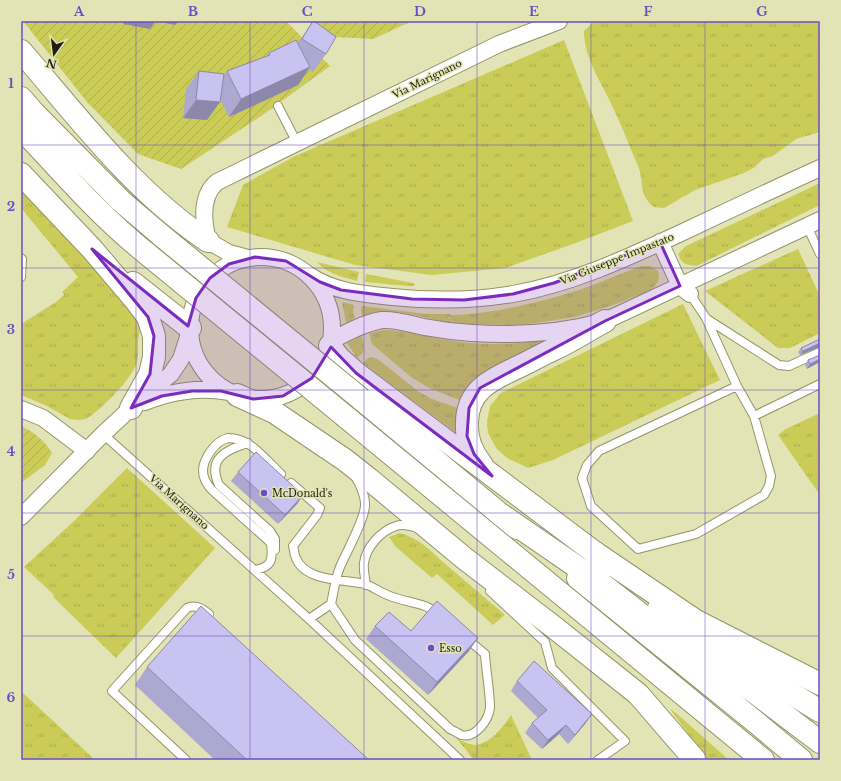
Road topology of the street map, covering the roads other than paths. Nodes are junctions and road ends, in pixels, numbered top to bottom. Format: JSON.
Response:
{"nodes":[{"id":1,"x":559,"y":21,"type":"edge"},
{"id":2,"x":21,"y":51,"type":"edge"},
{"id":3,"x":21,"y":98,"type":"edge"},
{"id":4,"x":278,"y":106,"type":"dead end"},
{"id":5,"x":21,"y":128,"type":"edge"},
{"id":6,"x":298,"y":143,"type":"junction"},
{"id":7,"x":820,"y":168,"type":"edge"},
{"id":8,"x":21,"y":174,"type":"edge"},
{"id":9,"x":813,"y":223,"type":"edge"},
{"id":10,"x":208,"y":241,"type":"junction"},
{"id":11,"x":660,"y":242,"type":"junction"},
{"id":12,"x":92,"y":249,"type":"junction"},
{"id":13,"x":820,"y":254,"type":"edge"},
{"id":14,"x":21,"y":258,"type":"edge"},
{"id":15,"x":248,"y":258,"type":"junction"},
{"id":16,"x":308,"y":275,"type":"junction"},
{"id":17,"x":21,"y":277,"type":"edge"},
{"id":18,"x":685,"y":290,"type":"junction"},
{"id":19,"x":706,"y":318,"type":"junction"},
{"id":20,"x":605,"y":321,"type":"junction"},
{"id":21,"x":190,"y":328,"type":"junction"},
{"id":22,"x":331,"y":343,"type":"junction"},
{"id":23,"x":820,"y":352,"type":"edge"},
{"id":24,"x":820,"y":384,"type":"edge"},
{"id":25,"x":737,"y":386,"type":"junction"},
{"id":26,"x":237,"y":395,"type":"junction"},
{"id":27,"x":131,"y":408,"type":"junction"},
{"id":28,"x":21,"y":409,"type":"edge"},
{"id":29,"x":754,"y":416,"type":"junction"},
{"id":30,"x":103,"y":434,"type":"junction"},
{"id":31,"x":248,"y":443,"type":"junction"},
{"id":32,"x":87,"y":451,"type":"junction"},
{"id":33,"x":345,"y":460,"type":"junction"},
{"id":34,"x":492,"y":476,"type":"junction"},
{"id":35,"x":503,"y":516,"type":"junction"},
{"id":36,"x":21,"y":517,"type":"edge"},
{"id":37,"x":435,"y":533,"type":"junction"},
{"id":38,"x":594,"y":552,"type":"junction"},
{"id":39,"x":272,"y":555,"type":"junction"},
{"id":40,"x":464,"y":558,"type":"junction"},
{"id":41,"x":255,"y":570,"type":"junction"},
{"id":42,"x":335,"y":581,"type":"junction"},
{"id":43,"x":366,"y":585,"type":"junction"},
{"id":44,"x":331,"y":604,"type":"junction"},
{"id":45,"x":444,"y":618,"type":"edge"},
{"id":46,"x":309,"y":619,"type":"junction"},
{"id":47,"x":216,"y":621,"type":"edge"},
{"id":48,"x":461,"y":634,"type":"edge"},
{"id":49,"x":820,"y":684,"type":"edge"},
{"id":50,"x":820,"y":711,"type":"edge"},
{"id":51,"x":758,"y":724,"type":"junction"},
{"id":52,"x":820,"y":742,"type":"edge"},
{"id":53,"x":758,"y":756,"type":"edge"},
{"id":54,"x":186,"y":760,"type":"edge"},
{"id":55,"x":460,"y":760,"type":"edge"},
{"id":56,"x":598,"y":760,"type":"edge"},
{"id":57,"x":695,"y":760,"type":"edge"},
{"id":58,"x":801,"y":760,"type":"edge"},
{"id":59,"x":813,"y":760,"type":"edge"}],
"edges":[{"from":1,"to":6,"type":"street","name":"Via Marignano"},
{"from":2,"to":10,"type":"highway"},
{"from":3,"to":35,"type":"highway","bridge":true},
{"from":4,"to":6,"type":"lane"},
{"from":5,"to":53,"type":"highway","bridge":true},
{"from":6,"to":10,"type":"street","name":"Via Marignano"},
{"from":7,"to":11,"type":"street","name":"Via Giuseppe Impastato"},
{"from":8,"to":12,"type":"highway"},
{"from":9,"to":13,"type":"lane"},
{"from":9,"to":18,"type":"street"},
{"from":10,"to":15,"type":"street"},
{"from":11,"to":16,"type":"street","name":"Via Giuseppe Impastato"},
{"from":11,"to":18,"type":"street"},
{"from":12,"to":21,"type":"highway"},
{"from":12,"to":27,"type":"highway"},
{"from":14,"to":17,"type":"lane"},
{"from":15,"to":16,"type":"street"},
{"from":15,"to":21,"type":"street"},
{"from":16,"to":22,"type":"street"},
{"from":18,"to":19,"type":"lane"},
{"from":18,"to":20,"type":"street"},
{"from":19,"to":23,"type":"lane"},
{"from":19,"to":25,"type":"lane"},
{"from":20,"to":22,"type":"street"},
{"from":20,"to":34,"type":"highway"},
{"from":21,"to":26,"type":"street"},
{"from":21,"to":27,"type":"street"},
{"from":22,"to":26,"type":"street"},
{"from":22,"to":34,"type":"highway"},
{"from":24,"to":29,"type":"lane"},
{"from":25,"to":29,"type":"lane"},
{"from":25,"to":29,"type":"lane"},
{"from":26,"to":27,"type":"street"},
{"from":26,"to":33,"type":"highway"},
{"from":27,"to":30,"type":"street"},
{"from":28,"to":32,"type":"street"},
{"from":30,"to":32,"type":"street"},
{"from":30,"to":41,"type":"lane","name":"Via Marignano"},
{"from":31,"to":39,"type":"lane"},
{"from":31,"to":39,"type":"lane"},
{"from":31,"to":42,"type":"lane"},
{"from":32,"to":36,"type":"street"},
{"from":33,"to":37,"type":"highway"},
{"from":33,"to":42,"type":"lane"},
{"from":34,"to":38,"type":"highway"},
{"from":35,"to":51,"type":"highway"},
{"from":35,"to":52,"type":"highway"},
{"from":37,"to":40,"type":"highway"},
{"from":37,"to":43,"type":"lane"},
{"from":38,"to":49,"type":"highway"},
{"from":38,"to":50,"type":"highway"},
{"from":39,"to":41,"type":"lane"},
{"from":40,"to":56,"type":"lane"},
{"from":40,"to":57,"type":"highway"},
{"from":41,"to":46,"type":"lane","name":"Via Marignano"},
{"from":42,"to":43,"type":"lane"},
{"from":42,"to":44,"type":"lane"},
{"from":43,"to":45,"type":"lane"},
{"from":44,"to":46,"type":"lane"},
{"from":44,"to":48,"type":"lane"},
{"from":46,"to":55,"type":"lane","name":"Via Marignano"},
{"from":47,"to":54,"type":"lane"},
{"from":51,"to":58,"type":"highway"},
{"from":51,"to":59,"type":"highway"}]}
